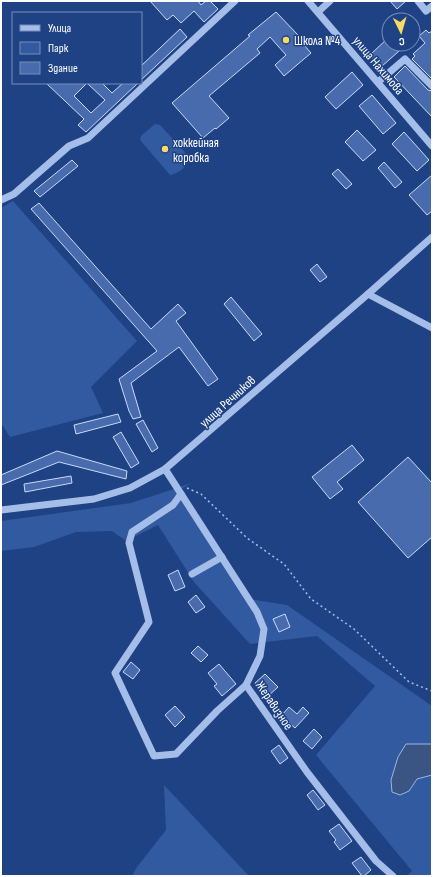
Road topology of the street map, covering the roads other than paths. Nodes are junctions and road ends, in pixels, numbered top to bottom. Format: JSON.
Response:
{"nodes":[{"id":1,"x":235,"y":1,"type":"edge"},
{"id":2,"x":308,"y":1,"type":"edge"},
{"id":3,"x":330,"y":1,"type":"edge"},
{"id":4,"x":418,"y":1,"type":"edge"},
{"id":5,"x":432,"y":6,"type":"edge"},
{"id":6,"x":318,"y":12,"type":"junction"},
{"id":7,"x":378,"y":82,"type":"junction"},
{"id":8,"x":432,"y":86,"type":"edge"},
{"id":9,"x":432,"y":146,"type":"edge"},
{"id":10,"x":1,"y":200,"type":"edge"},
{"id":11,"x":432,"y":237,"type":"edge"},
{"id":12,"x":368,"y":294,"type":"junction"},
{"id":13,"x":432,"y":328,"type":"edge"},
{"id":14,"x":165,"y":470,"type":"junction"},
{"id":15,"x":181,"y":494,"type":"junction"},
{"id":16,"x":1,"y":510,"type":"edge"},
{"id":17,"x":222,"y":557,"type":"junction"},
{"id":18,"x":192,"y":574,"type":"dead end"},
{"id":19,"x":246,"y":685,"type":"junction"},
{"id":20,"x":393,"y":876,"type":"edge"}],
"edges":[{"from":1,"to":10,"type":"street"},
{"from":2,"to":6,"type":"street","name":"улица Нахимова"},
{"from":3,"to":6,"type":"street"},
{"from":4,"to":5,"type":"street"},
{"from":6,"to":7,"type":"street","name":"улица Нахимова"},
{"from":7,"to":8,"type":"street"},
{"from":7,"to":9,"type":"street","name":"улица Нахимова"},
{"from":11,"to":12,"type":"street","name":"улица Речников"},
{"from":12,"to":13,"type":"street"},
{"from":12,"to":14,"type":"street","name":"улица Речников"},
{"from":14,"to":15,"type":"street","name":"Жеравизное"},
{"from":14,"to":16,"type":"street","name":"улица Речников"},
{"from":15,"to":17,"type":"street","name":"Жеравизное"},
{"from":15,"to":19,"type":"street"},
{"from":17,"to":18,"type":"street"},
{"from":17,"to":19,"type":"street","name":"Жеравизное"},
{"from":19,"to":20,"type":"street","name":"Жеравизное"}]}
